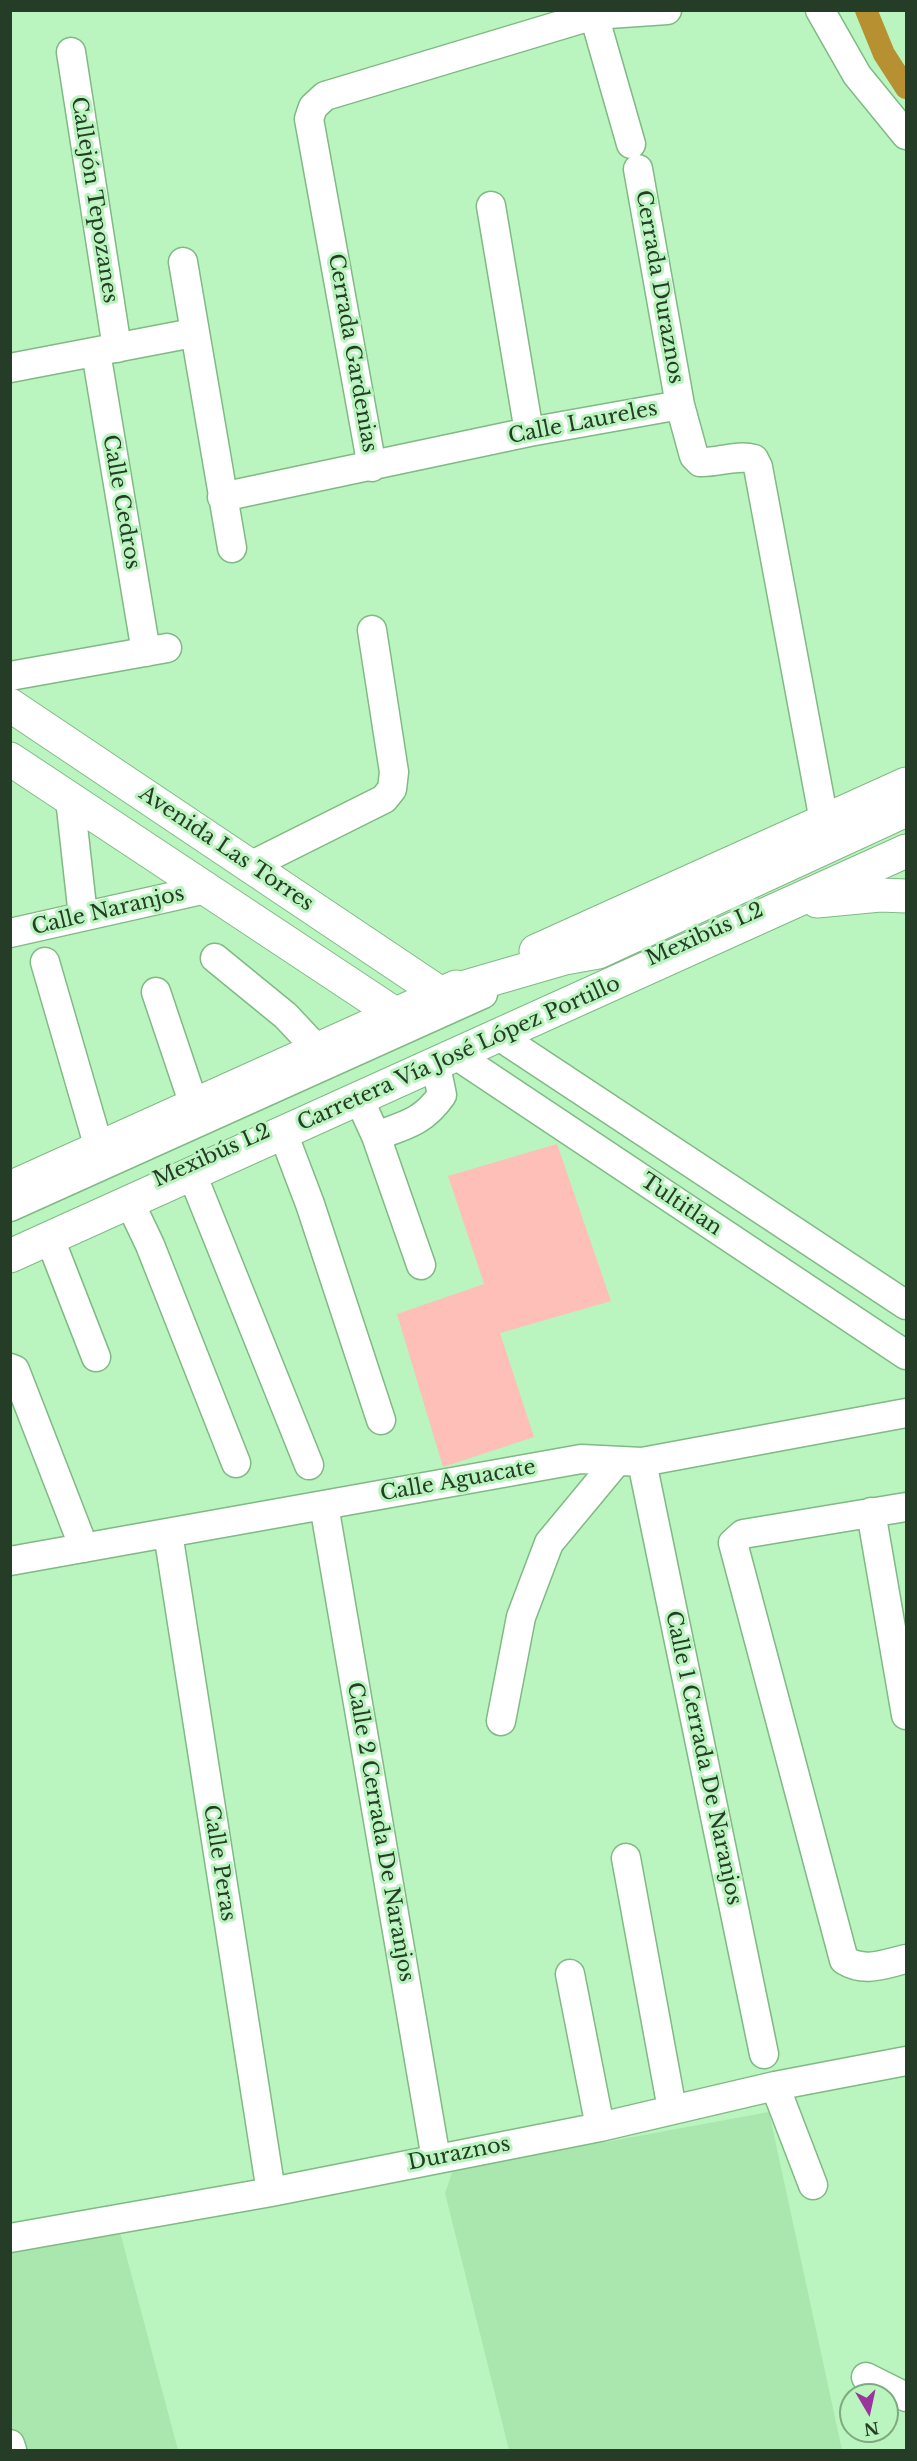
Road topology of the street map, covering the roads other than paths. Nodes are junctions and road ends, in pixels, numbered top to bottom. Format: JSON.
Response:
{"nodes":[{"id":1,"x":667,"y":10,"type":"edge"},
{"id":2,"x":820,"y":10,"type":"edge"},
{"id":3,"x":584,"y":14,"type":"edge"},
{"id":4,"x":71,"y":52,"type":"dead end"},
{"id":5,"x":906,"y":135,"type":"edge"},
{"id":6,"x":491,"y":206,"type":"dead end"},
{"id":7,"x":183,"y":262,"type":"dead end"},
{"id":8,"x":193,"y":333,"type":"junction"},
{"id":9,"x":106,"y":350,"type":"junction"},
{"id":10,"x":10,"y":368,"type":"edge"},
{"id":11,"x":680,"y":405,"type":"junction"},
{"id":12,"x":529,"y":432,"type":"junction"},
{"id":13,"x":372,"y":467,"type":"junction"},
{"id":14,"x":222,"y":497,"type":"junction"},
{"id":15,"x":232,"y":548,"type":"dead end"},
{"id":16,"x":372,"y":630,"type":"dead end"},
{"id":17,"x":10,"y":676,"type":"edge"},
{"id":18,"x":10,"y":705,"type":"edge"},
{"id":19,"x":10,"y":759,"type":"edge"},
{"id":20,"x":906,"y":784,"type":"edge"},
{"id":21,"x":70,"y":799,"type":"junction"},
{"id":22,"x":906,"y":805,"type":"edge"},
{"id":23,"x":906,"y":810,"type":"edge"},
{"id":24,"x":825,"y":821,"type":"junction"},
{"id":25,"x":906,"y":844,"type":"edge"},
{"id":26,"x":906,"y":851,"type":"edge"},
{"id":27,"x":250,"y":866,"type":"junction"},
{"id":28,"x":206,"y":889,"type":"junction"},
{"id":29,"x":906,"y":896,"type":"edge"},
{"id":30,"x":788,"y":905,"type":"junction"},
{"id":31,"x":83,"y":916,"type":"junction"},
{"id":32,"x":10,"y":933,"type":"edge"},
{"id":33,"x":215,"y":958,"type":"dead end"},
{"id":34,"x":566,"y":958,"type":"junction"},
{"id":35,"x":45,"y":962,"type":"dead end"},
{"id":36,"x":156,"y":992,"type":"dead end"},
{"id":37,"x":441,"y":994,"type":"junction"},
{"id":38,"x":395,"y":1014,"type":"junction"},
{"id":39,"x":499,"y":1035,"type":"junction"},
{"id":40,"x":324,"y":1056,"type":"junction"},
{"id":41,"x":446,"y":1060,"type":"junction"},
{"id":42,"x":360,"y":1099,"type":"junction"},
{"id":43,"x":194,"y":1105,"type":"junction"},
{"id":44,"x":283,"y":1133,"type":"junction"},
{"id":45,"x":376,"y":1136,"type":"junction"},
{"id":46,"x":99,"y":1148,"type":"junction"},
{"id":47,"x":192,"y":1174,"type":"junction"},
{"id":48,"x":10,"y":1188,"type":"edge"},
{"id":49,"x":130,"y":1203,"type":"junction"},
{"id":50,"x":10,"y":1207,"type":"edge"},
{"id":51,"x":50,"y":1239,"type":"junction"},
{"id":52,"x":10,"y":1247,"type":"edge"},
{"id":53,"x":10,"y":1256,"type":"edge"},
{"id":54,"x":421,"y":1265,"type":"dead end"},
{"id":55,"x":906,"y":1305,"type":"edge"},
{"id":56,"x":906,"y":1354,"type":"edge"},
{"id":57,"x":96,"y":1357,"type":"dead end"},
{"id":58,"x":10,"y":1368,"type":"edge"},
{"id":59,"x":906,"y":1413,"type":"edge"},
{"id":60,"x":381,"y":1420,"type":"dead end"},
{"id":61,"x":630,"y":1461,"type":"junction"},
{"id":62,"x":236,"y":1463,"type":"dead end"},
{"id":63,"x":309,"y":1465,"type":"dead end"},
{"id":64,"x":324,"y":1505,"type":"junction"},
{"id":65,"x":906,"y":1507,"type":"edge"},
{"id":66,"x":871,"y":1512,"type":"junction"},
{"id":67,"x":168,"y":1533,"type":"junction"},
{"id":68,"x":84,"y":1548,"type":"junction"},
{"id":69,"x":10,"y":1561,"type":"edge"},
{"id":70,"x":906,"y":1715,"type":"edge"},
{"id":71,"x":501,"y":1721,"type":"dead end"},
{"id":72,"x":626,"y":1858,"type":"dead end"},
{"id":73,"x":906,"y":1959,"type":"edge"},
{"id":74,"x":570,"y":1974,"type":"dead end"},
{"id":75,"x":764,"y":2054,"type":"dead end"},
{"id":76,"x":906,"y":2061,"type":"edge"},
{"id":77,"x":775,"y":2086,"type":"junction"},
{"id":78,"x":672,"y":2109,"type":"junction"},
{"id":79,"x":600,"y":2127,"type":"junction"},
{"id":80,"x":436,"y":2158,"type":"junction"},
{"id":81,"x":813,"y":2185,"type":"dead end"},
{"id":82,"x":271,"y":2192,"type":"junction"},
{"id":83,"x":10,"y":2238,"type":"edge"},
{"id":84,"x":866,"y":2377,"type":"dead end"},
{"id":85,"x":906,"y":2397,"type":"edge"},
{"id":86,"x":10,"y":2444,"type":"edge"},
{"id":87,"x":12,"y":2451,"type":"edge"}],
"edges":[{"from":1,"to":3,"type":"street","name":"Cerrada Gardenias"},
{"from":2,"to":5,"type":"street"},
{"from":3,"to":11,"type":"street","name":"Cerrada Duraznos"},
{"from":3,"to":13,"type":"street","name":"Cerrada Gardenias"},
{"from":4,"to":9,"type":"street","name":"Callejón Tepozanes"},
{"from":6,"to":12,"type":"street"},
{"from":7,"to":8,"type":"street"},
{"from":8,"to":9,"type":"street"},
{"from":8,"to":14,"type":"street"},
{"from":9,"to":10,"type":"street"},
{"from":9,"to":17,"type":"street","name":"Calle Cedros"},
{"from":11,"to":12,"type":"street","name":"Calle Laureles"},
{"from":11,"to":24,"type":"street","name":"Calle Laureles"},
{"from":12,"to":13,"type":"street","name":"Calle Laureles"},
{"from":13,"to":14,"type":"street","name":"Calle Laureles"},
{"from":14,"to":15,"type":"street"},
{"from":16,"to":27,"type":"street"},
{"from":18,"to":27,"type":"main road","name":"Avenida Las Torres"},
{"from":19,"to":21,"type":"main road","name":"Avenida Las Torres"},
{"from":20,"to":24,"type":"main road"},
{"from":21,"to":28,"type":"main road","name":"Avenida Las Torres"},
{"from":21,"to":31,"type":"street"},
{"from":22,"to":34,"type":"street","name":"Mexibús L2"},
{"from":23,"to":34,"type":"main road"},
{"from":24,"to":37,"type":"main road"},
{"from":25,"to":52,"type":"street","name":"Mexibús L2"},
{"from":26,"to":30,"type":"main road","name":"Carretera Vía José López Portillo"},
{"from":27,"to":37,"type":"main road","name":"Avenida Las Torres"},
{"from":28,"to":31,"type":"street","name":"Calle Naranjos"},
{"from":28,"to":38,"type":"main road","name":"Avenida Las Torres"},
{"from":29,"to":30,"type":"main road"},
{"from":30,"to":39,"type":"main road","name":"Carretera Vía José López Portillo"},
{"from":31,"to":32,"type":"street","name":"Calle Naranjos"},
{"from":33,"to":40,"type":"street"},
{"from":34,"to":37,"type":"main road"},
{"from":34,"to":40,"type":"street","name":"Mexibús L2"},
{"from":35,"to":46,"type":"street"},
{"from":36,"to":43,"type":"street"},
{"from":37,"to":38,"type":"main road"},
{"from":38,"to":40,"type":"main road"},
{"from":39,"to":41,"type":"main road","name":"Carretera Vía José López Portillo"},
{"from":39,"to":55,"type":"street","name":"Tultitlan"},
{"from":40,"to":43,"type":"main road"},
{"from":40,"to":50,"type":"street","name":"Mexibús L2"},
{"from":41,"to":42,"type":"main road","name":"Carretera Vía José López Portillo"},
{"from":41,"to":45,"type":"street"},
{"from":41,"to":56,"type":"street","name":"Tultitlan"},
{"from":42,"to":44,"type":"main road","name":"Carretera Vía José López Portillo"},
{"from":42,"to":45,"type":"street"},
{"from":43,"to":46,"type":"main road"},
{"from":44,"to":47,"type":"main road","name":"Carretera Vía José López Portillo"},
{"from":44,"to":60,"type":"street"},
{"from":45,"to":54,"type":"street"},
{"from":46,"to":48,"type":"main road"},
{"from":47,"to":49,"type":"main road","name":"Carretera Vía José López Portillo"},
{"from":47,"to":63,"type":"street"},
{"from":49,"to":51,"type":"main road","name":"Carretera Vía José López Portillo"},
{"from":49,"to":62,"type":"street"},
{"from":51,"to":53,"type":"main road","name":"Carretera Vía José López Portillo"},
{"from":51,"to":57,"type":"street"},
{"from":58,"to":68,"type":"street"},
{"from":59,"to":61,"type":"street","name":"Calle Aguacate"},
{"from":61,"to":64,"type":"street","name":"Calle Aguacate"},
{"from":61,"to":71,"type":"street"},
{"from":61,"to":75,"type":"street","name":"Calle 1 Cerrada De Naranjos"},
{"from":64,"to":67,"type":"street","name":"Calle Aguacate"},
{"from":64,"to":80,"type":"street","name":"Calle 2 Cerrada De Naranjos"},
{"from":65,"to":66,"type":"street"},
{"from":66,"to":70,"type":"street"},
{"from":66,"to":73,"type":"street"},
{"from":67,"to":68,"type":"street","name":"Calle Aguacate"},
{"from":67,"to":82,"type":"street","name":"Calle Peras"},
{"from":68,"to":69,"type":"street","name":"Calle Aguacate"},
{"from":72,"to":78,"type":"street"},
{"from":74,"to":79,"type":"street"},
{"from":76,"to":77,"type":"street","name":"Duraznos"},
{"from":77,"to":78,"type":"street","name":"Duraznos"},
{"from":77,"to":81,"type":"street"},
{"from":78,"to":79,"type":"street","name":"Duraznos"},
{"from":79,"to":80,"type":"street","name":"Duraznos"},
{"from":80,"to":82,"type":"street","name":"Duraznos"},
{"from":82,"to":83,"type":"street","name":"Duraznos"},
{"from":84,"to":85,"type":"street"},
{"from":86,"to":87,"type":"street"}]}
